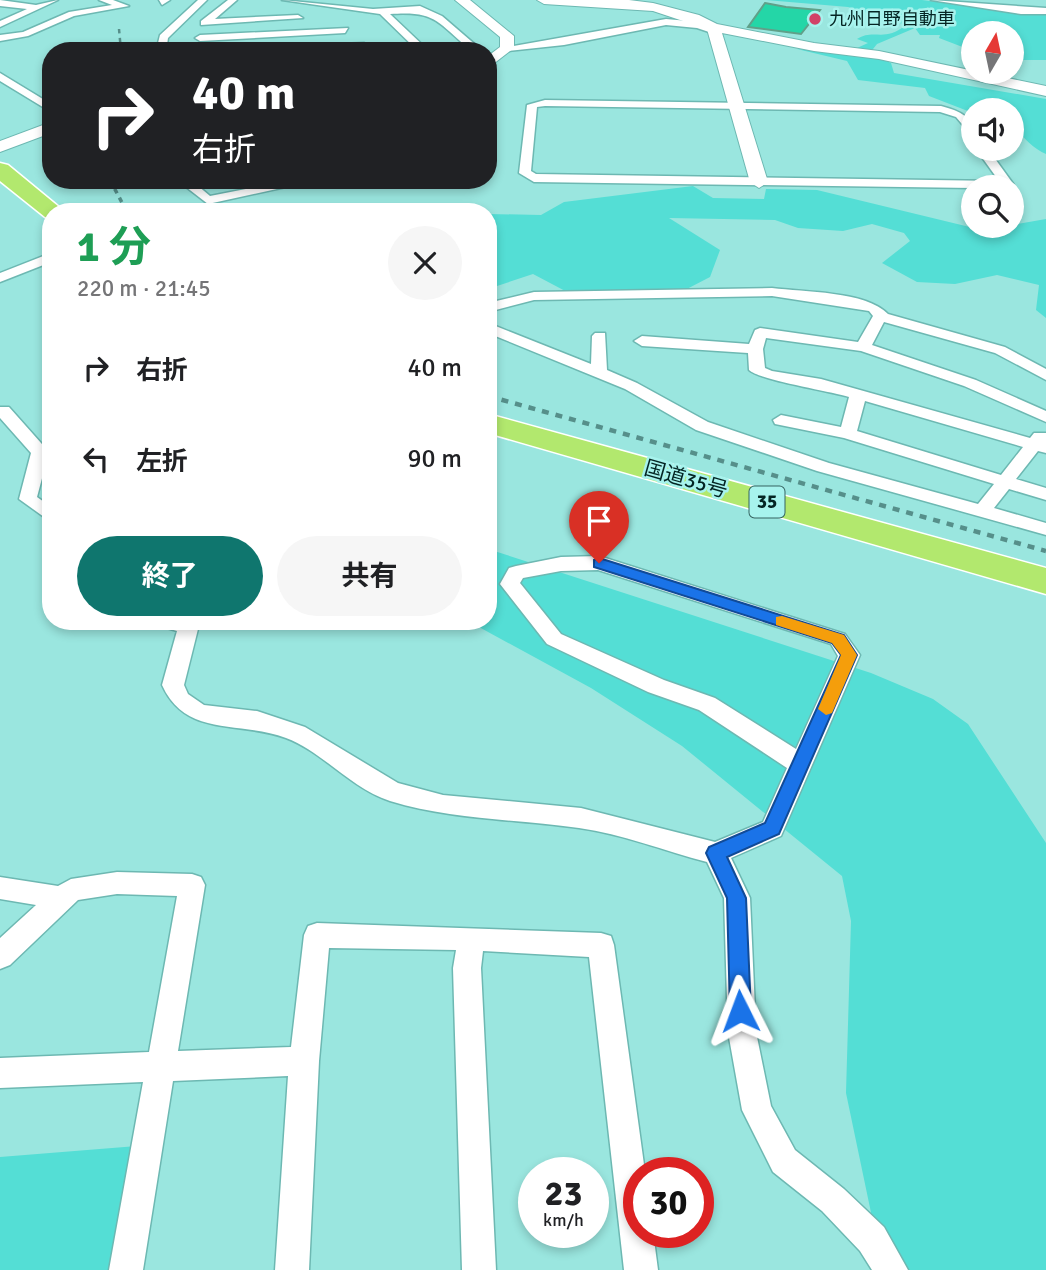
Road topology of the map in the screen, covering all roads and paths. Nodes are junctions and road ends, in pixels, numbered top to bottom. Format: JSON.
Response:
{"nodes":[{"id":1,"x":54,"y":0,"type":"edge"},
{"id":2,"x":102,"y":0,"type":"edge"},
{"id":3,"x":203,"y":0,"type":"edge"},
{"id":4,"x":286,"y":0,"type":"edge"},
{"id":5,"x":483,"y":0,"type":"edge"},
{"id":6,"x":544,"y":0,"type":"edge"},
{"id":7,"x":935,"y":0,"type":"edge"},
{"id":8,"x":1012,"y":0,"type":"edge"},
{"id":9,"x":1032,"y":0,"type":"edge"},
{"id":10,"x":305,"y":1,"type":"edge"},
{"id":11,"x":464,"y":1,"type":"edge"},
{"id":12,"x":125,"y":2,"type":"edge"},
{"id":13,"x":0,"y":3,"type":"edge"},
{"id":14,"x":232,"y":5,"type":"edge"},
{"id":15,"x":276,"y":5,"type":"dead end"},
{"id":16,"x":37,"y":8,"type":"junction"},
{"id":17,"x":345,"y":8,"type":"junction"},
{"id":18,"x":1046,"y":11,"type":"edge"},
{"id":19,"x":383,"y":12,"type":"junction"},
{"id":20,"x":72,"y":14,"type":"junction"},
{"id":21,"x":308,"y":18,"type":"dead end"},
{"id":22,"x":205,"y":22,"type":"junction"},
{"id":23,"x":0,"y":24,"type":"edge"},
{"id":24,"x":714,"y":29,"type":"junction"},
{"id":25,"x":345,"y":30,"type":"junction"},
{"id":26,"x":0,"y":38,"type":"edge"},
{"id":27,"x":200,"y":38,"type":"junction"},
{"id":28,"x":162,"y":42,"type":"edge"},
{"id":29,"x":201,"y":42,"type":"edge"},
{"id":30,"x":358,"y":42,"type":"edge"},
{"id":31,"x":415,"y":42,"type":"edge"},
{"id":32,"x":467,"y":42,"type":"edge"},
{"id":33,"x":507,"y":48,"type":"junction"},
{"id":34,"x":497,"y":56,"type":"edge"},
{"id":35,"x":0,"y":76,"type":"edge"},
{"id":36,"x":1046,"y":91,"type":"edge"},
{"id":37,"x":42,"y":103,"type":"edge"},
{"id":38,"x":737,"y":106,"type":"junction"},
{"id":39,"x":961,"y":116,"type":"edge"},
{"id":40,"x":42,"y":131,"type":"edge"},
{"id":41,"x":0,"y":147,"type":"edge"},
{"id":42,"x":991,"y":161,"type":"edge"},
{"id":43,"x":0,"y":170,"type":"edge"},
{"id":44,"x":759,"y":182,"type":"junction"},
{"id":45,"x":194,"y":189,"type":"edge"},
{"id":46,"x":265,"y":189,"type":"edge"},
{"id":47,"x":208,"y":200,"type":"junction"},
{"id":48,"x":42,"y":203,"type":"edge"},
{"id":49,"x":214,"y":203,"type":"edge"},
{"id":50,"x":42,"y":261,"type":"edge"},
{"id":51,"x":0,"y":278,"type":"edge"},
{"id":52,"x":497,"y":306,"type":"edge"},
{"id":53,"x":884,"y":317,"type":"junction"},
{"id":54,"x":497,"y":330,"type":"edge"},
{"id":55,"x":600,"y":336,"type":"dead end"},
{"id":56,"x":642,"y":341,"type":"dead end"},
{"id":57,"x":863,"y":347,"type":"junction"},
{"id":58,"x":755,"y":349,"type":"junction"},
{"id":59,"x":599,"y":374,"type":"junction"},
{"id":60,"x":1046,"y":375,"type":"edge"},
{"id":61,"x":858,"y":395,"type":"junction"},
{"id":62,"x":1,"y":410,"type":"edge"},
{"id":63,"x":1046,"y":417,"type":"edge"},
{"id":64,"x":781,"y":420,"type":"dead end"},
{"id":65,"x":497,"y":426,"type":"edge"},
{"id":66,"x":848,"y":434,"type":"junction"},
{"id":67,"x":1042,"y":441,"type":"edge"},
{"id":68,"x":1003,"y":483,"type":"junction"},
{"id":69,"x":1046,"y":494,"type":"edge"},
{"id":70,"x":42,"y":509,"type":"edge"},
{"id":71,"x":983,"y":510,"type":"junction"},
{"id":72,"x":1046,"y":530,"type":"edge"},
{"id":73,"x":1046,"y":582,"type":"edge"},
{"id":74,"x":181,"y":630,"type":"edge"},
{"id":75,"x":802,"y":765,"type":"junction"},
{"id":76,"x":716,"y":853,"type":"junction"},
{"id":77,"x":0,"y":888,"type":"edge"},
{"id":78,"x":63,"y":898,"type":"junction"},
{"id":79,"x":471,"y":938,"type":"junction"},
{"id":80,"x":0,"y":956,"type":"edge"},
{"id":81,"x":304,"y":1061,"type":"junction"},
{"id":82,"x":161,"y":1065,"type":"junction"},
{"id":83,"x":0,"y":1073,"type":"edge"},
{"id":84,"x":126,"y":1270,"type":"edge"},
{"id":85,"x":292,"y":1270,"type":"edge"},
{"id":86,"x":479,"y":1270,"type":"edge"},
{"id":87,"x":641,"y":1270,"type":"edge"},
{"id":88,"x":891,"y":1270,"type":"edge"}],
"edges":[{"from":1,"to":16,"type":"street"},
{"from":2,"to":12,"type":"street"},
{"from":2,"to":20,"type":"street"},
{"from":3,"to":28,"type":"street"},
{"from":4,"to":10,"type":"street"},
{"from":5,"to":11,"type":"street"},
{"from":6,"to":24,"type":"street"},
{"from":7,"to":18,"type":"street"},
{"from":8,"to":9,"type":"street"},
{"from":10,"to":15,"type":"street"},
{"from":10,"to":17,"type":"street"},
{"from":11,"to":33,"type":"street"},
{"from":12,"to":20,"type":"street"},
{"from":13,"to":16,"type":"street"},
{"from":14,"to":22,"type":"street"},
{"from":16,"to":23,"type":"street"},
{"from":17,"to":19,"type":"street"},
{"from":17,"to":25,"type":"street"},
{"from":19,"to":31,"type":"street"},
{"from":19,"to":32,"type":"street"},
{"from":20,"to":26,"type":"street"},
{"from":21,"to":22,"type":"street"},
{"from":22,"to":27,"type":"street"},
{"from":24,"to":33,"type":"street"},
{"from":24,"to":36,"type":"street"},
{"from":24,"to":38,"type":"street"},
{"from":25,"to":27,"type":"street"},
{"from":25,"to":30,"type":"street"},
{"from":27,"to":29,"type":"street"},
{"from":33,"to":34,"type":"street"},
{"from":35,"to":37,"type":"street"},
{"from":38,"to":39,"type":"street"},
{"from":38,"to":44,"type":"street"},
{"from":38,"to":44,"type":"street"},
{"from":40,"to":41,"type":"street"},
{"from":42,"to":44,"type":"street"},
{"from":43,"to":48,"type":"highway"},
{"from":45,"to":47,"type":"street"},
{"from":46,"to":47,"type":"street"},
{"from":47,"to":49,"type":"street"},
{"from":50,"to":51,"type":"street"},
{"from":52,"to":53,"type":"street"},
{"from":53,"to":57,"type":"street"},
{"from":53,"to":60,"type":"street"},
{"from":54,"to":59,"type":"street"},
{"from":55,"to":59,"type":"street"},
{"from":56,"to":58,"type":"street"},
{"from":57,"to":58,"type":"street"},
{"from":57,"to":63,"type":"street"},
{"from":58,"to":61,"type":"street"},
{"from":59,"to":71,"type":"street"},
{"from":61,"to":66,"type":"street"},
{"from":61,"to":67,"type":"street"},
{"from":62,"to":70,"type":"street"},
{"from":64,"to":66,"type":"street"},
{"from":65,"to":73,"type":"highway","name":"国道35号","number":"35"},
{"from":66,"to":68,"type":"street"},
{"from":67,"to":68,"type":"street"},
{"from":68,"to":69,"type":"street"},
{"from":68,"to":71,"type":"street"},
{"from":71,"to":72,"type":"street"},
{"from":74,"to":76,"type":"street"},
{"from":75,"to":75,"type":"street"},
{"from":75,"to":76,"type":"street"},
{"from":76,"to":88,"type":"street"},
{"from":77,"to":78,"type":"street"},
{"from":78,"to":80,"type":"street"},
{"from":78,"to":82,"type":"street"},
{"from":79,"to":81,"type":"street"},
{"from":79,"to":86,"type":"street"},
{"from":79,"to":87,"type":"street"},
{"from":81,"to":82,"type":"street"},
{"from":81,"to":85,"type":"street"},
{"from":82,"to":83,"type":"street"},
{"from":82,"to":84,"type":"street"}]}
